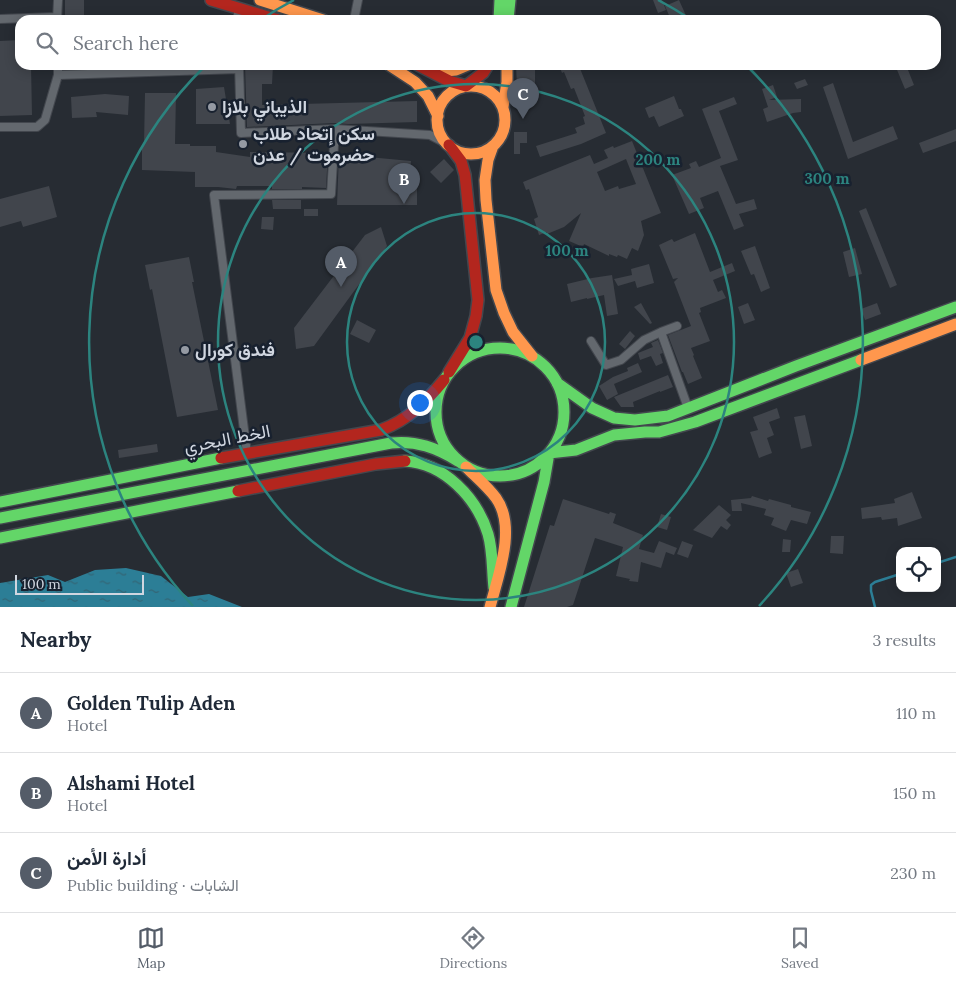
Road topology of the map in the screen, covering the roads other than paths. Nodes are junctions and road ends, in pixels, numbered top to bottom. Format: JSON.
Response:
{"nodes":[{"id":1,"x":58,"y":0,"type":"edge"},
{"id":2,"x":211,"y":0,"type":"edge"},
{"id":3,"x":260,"y":0,"type":"edge"},
{"id":4,"x":358,"y":0,"type":"edge"},
{"id":5,"x":510,"y":0,"type":"edge"},
{"id":6,"x":238,"y":8,"type":"junction"},
{"id":7,"x":57,"y":15,"type":"edge"},
{"id":8,"x":238,"y":15,"type":"edge"},
{"id":9,"x":261,"y":15,"type":"edge"},
{"id":10,"x":307,"y":15,"type":"edge"},
{"id":11,"x":355,"y":15,"type":"edge"},
{"id":12,"x":508,"y":15,"type":"edge"},
{"id":13,"x":0,"y":19,"type":"edge"},
{"id":14,"x":15,"y":19,"type":"edge"},
{"id":15,"x":58,"y":70,"type":"edge"},
{"id":16,"x":171,"y":70,"type":"edge"},
{"id":17,"x":239,"y":70,"type":"edge"},
{"id":18,"x":397,"y":70,"type":"edge"},
{"id":19,"x":427,"y":70,"type":"edge"},
{"id":20,"x":456,"y":70,"type":"edge"},
{"id":21,"x":485,"y":70,"type":"edge"},
{"id":22,"x":507,"y":70,"type":"edge"},
{"id":23,"x":431,"y":72,"type":"junction"},
{"id":24,"x":58,"y":75,"type":"junction"},
{"id":25,"x":466,"y":86,"type":"junction"},
{"id":26,"x":503,"y":107,"type":"junction"},
{"id":27,"x":438,"y":116,"type":"junction"},
{"id":28,"x":0,"y":127,"type":"edge"},
{"id":29,"x":335,"y":129,"type":"junction"},
{"id":30,"x":449,"y":145,"type":"junction"},
{"id":31,"x":493,"y":146,"type":"junction"},
{"id":32,"x":956,"y":307,"type":"edge"},
{"id":33,"x":915,"y":322,"type":"junction"},
{"id":34,"x":956,"y":324,"type":"edge"},
{"id":35,"x":678,"y":326,"type":"dead end"},
{"id":36,"x":661,"y":332,"type":"junction"},
{"id":37,"x":920,"y":338,"type":"junction"},
{"id":38,"x":591,"y":342,"type":"dead end"},
{"id":39,"x":532,"y":356,"type":"junction"},
{"id":40,"x":447,"y":376,"type":"junction"},
{"id":41,"x":558,"y":383,"type":"junction"},
{"id":42,"x":688,"y":408,"type":"junction"},
{"id":43,"x":248,"y":452,"type":"junction"},
{"id":44,"x":549,"y":453,"type":"junction"},
{"id":45,"x":462,"y":464,"type":"junction"},
{"id":46,"x":0,"y":502,"type":"edge"},
{"id":47,"x":0,"y":518,"type":"edge"},
{"id":48,"x":0,"y":538,"type":"edge"},
{"id":49,"x":494,"y":588,"type":"junction"},
{"id":50,"x":490,"y":607,"type":"edge"},
{"id":51,"x":511,"y":607,"type":"edge"}],
"edges":[{"from":1,"to":7,"type":"street"},
{"from":2,"to":6,"type":"main road"},
{"from":3,"to":10,"type":"main road"},
{"from":4,"to":11,"type":"street"},
{"from":5,"to":12,"type":"main road"},
{"from":6,"to":8,"type":"street"},
{"from":6,"to":9,"type":"main road"},
{"from":13,"to":14,"type":"street"},
{"from":15,"to":24,"type":"street"},
{"from":16,"to":24,"type":"street"},
{"from":17,"to":29,"type":"street"},
{"from":18,"to":27,"type":"main road"},
{"from":19,"to":23,"type":"main road"},
{"from":20,"to":23,"type":"main road"},
{"from":21,"to":25,"type":"main road"},
{"from":22,"to":26,"type":"main road"},
{"from":23,"to":25,"type":"main road"},
{"from":24,"to":28,"type":"street"},
{"from":25,"to":26,"type":"main road"},
{"from":25,"to":27,"type":"main road"},
{"from":26,"to":31,"type":"main road"},
{"from":27,"to":30,"type":"main road"},
{"from":29,"to":30,"type":"street"},
{"from":29,"to":43,"type":"street"},
{"from":30,"to":31,"type":"main road"},
{"from":30,"to":40,"type":"main road"},
{"from":31,"to":39,"type":"main road"},
{"from":32,"to":33,"type":"main road"},
{"from":33,"to":37,"type":"main road"},
{"from":33,"to":42,"type":"main road"},
{"from":34,"to":37,"type":"main road"},
{"from":35,"to":36,"type":"street"},
{"from":36,"to":38,"type":"street"},
{"from":36,"to":42,"type":"street"},
{"from":37,"to":44,"type":"main road"},
{"from":39,"to":40,"type":"main road"},
{"from":39,"to":41,"type":"main road"},
{"from":40,"to":43,"type":"main road","name":"الخط البحري"},
{"from":40,"to":45,"type":"main road"},
{"from":41,"to":42,"type":"main road"},
{"from":41,"to":44,"type":"main road"},
{"from":43,"to":46,"type":"main road","name":"الخط البحري"},
{"from":44,"to":45,"type":"main road"},
{"from":44,"to":51,"type":"main road"},
{"from":45,"to":47,"type":"main road","name":"الخط البحري"},
{"from":45,"to":49,"type":"main road"},
{"from":48,"to":49,"type":"main road"},
{"from":49,"to":50,"type":"main road"}]}
